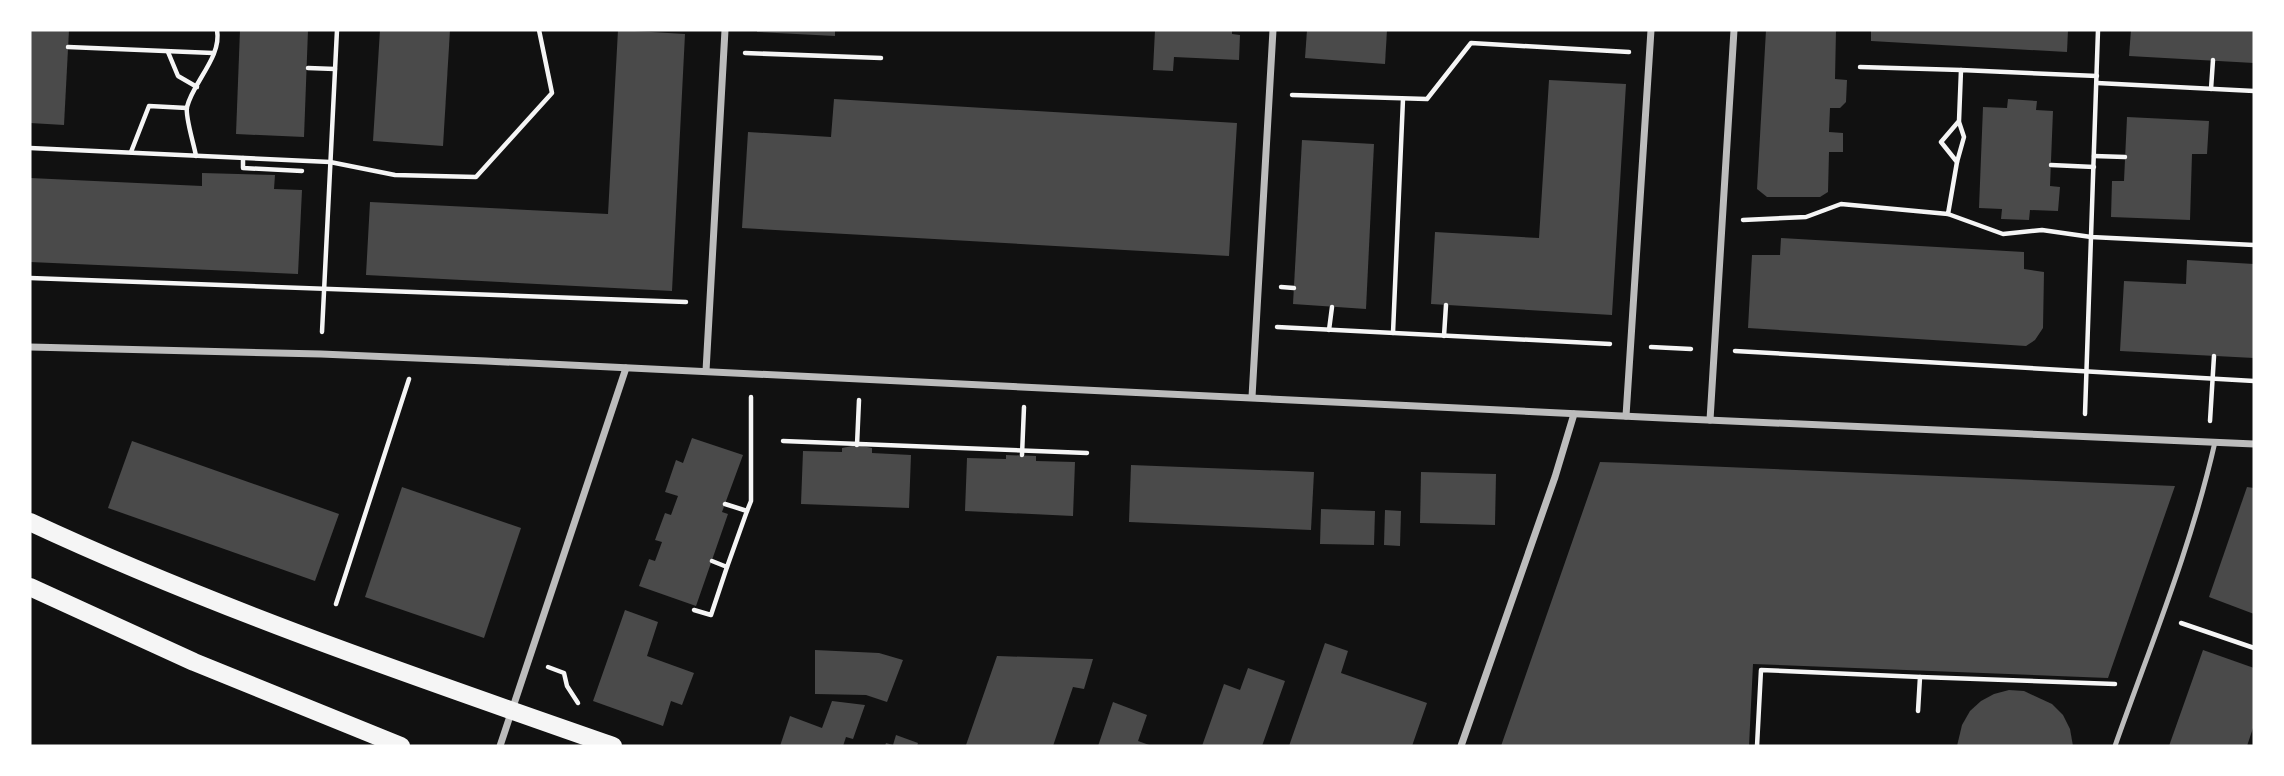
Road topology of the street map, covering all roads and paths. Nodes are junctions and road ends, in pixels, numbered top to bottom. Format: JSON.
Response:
{"nodes":[{"id":1,"x":217,"y":30,"type":"edge"},
{"id":2,"x":337,"y":30,"type":"edge"},
{"id":3,"x":539,"y":30,"type":"edge"},
{"id":4,"x":725,"y":30,"type":"edge"},
{"id":5,"x":1273,"y":30,"type":"edge"},
{"id":6,"x":1651,"y":30,"type":"edge"},
{"id":7,"x":1734,"y":30,"type":"edge"},
{"id":8,"x":2098,"y":30,"type":"edge"},
{"id":9,"x":68,"y":47,"type":"dead end"},
{"id":10,"x":167,"y":51,"type":"junction"},
{"id":11,"x":723,"y":52,"type":"junction"},
{"id":12,"x":213,"y":53,"type":"junction"},
{"id":13,"x":1649,"y":54,"type":"junction"},
{"id":14,"x":881,"y":58,"type":"dead end"},
{"id":15,"x":2213,"y":60,"type":"dead end"},
{"id":16,"x":1860,"y":67,"type":"dead end"},
{"id":17,"x":308,"y":68,"type":"dead end"},
{"id":18,"x":335,"y":69,"type":"junction"},
{"id":19,"x":1961,"y":71,"type":"junction"},
{"id":20,"x":2096,"y":76,"type":"junction"},
{"id":21,"x":2096,"y":83,"type":"junction"},
{"id":22,"x":197,"y":87,"type":"junction"},
{"id":23,"x":2211,"y":89,"type":"junction"},
{"id":24,"x":2254,"y":91,"type":"edge"},
{"id":25,"x":1270,"y":93,"type":"junction"},
{"id":26,"x":1403,"y":100,"type":"junction"},
{"id":27,"x":187,"y":108,"type":"junction"},
{"id":28,"x":1959,"y":121,"type":"junction"},
{"id":29,"x":30,"y":148,"type":"edge"},
{"id":30,"x":131,"y":152,"type":"junction"},
{"id":31,"x":196,"y":156,"type":"junction"},
{"id":32,"x":2094,"y":156,"type":"junction"},
{"id":33,"x":2125,"y":157,"type":"dead end"},
{"id":34,"x":243,"y":158,"type":"junction"},
{"id":35,"x":330,"y":162,"type":"junction"},
{"id":36,"x":1956,"y":162,"type":"junction"},
{"id":37,"x":2051,"y":165,"type":"dead end"},
{"id":38,"x":2094,"y":167,"type":"junction"},
{"id":39,"x":302,"y":171,"type":"dead end"},
{"id":40,"x":1948,"y":214,"type":"junction"},
{"id":41,"x":1723,"y":221,"type":"junction"},
{"id":42,"x":2091,"y":237,"type":"junction"},
{"id":43,"x":2254,"y":245,"type":"edge"},
{"id":44,"x":30,"y":278,"type":"edge"},
{"id":45,"x":324,"y":290,"type":"junction"},
{"id":46,"x":708,"y":303,"type":"junction"},
{"id":47,"x":1446,"y":305,"type":"dead end"},
{"id":48,"x":1332,"y":307,"type":"dead end"},
{"id":49,"x":1257,"y":327,"type":"junction"},
{"id":50,"x":1329,"y":330,"type":"junction"},
{"id":51,"x":1393,"y":334,"type":"junction"},
{"id":52,"x":1444,"y":336,"type":"junction"},
{"id":53,"x":1630,"y":345,"type":"junction"},
{"id":54,"x":30,"y":347,"type":"edge"},
{"id":55,"x":1714,"y":350,"type":"junction"},
{"id":56,"x":321,"y":354,"type":"junction"},
{"id":57,"x":2214,"y":356,"type":"dead end"},
{"id":58,"x":416,"y":358,"type":"junction"},
{"id":59,"x":626,"y":368,"type":"junction"},
{"id":60,"x":2087,"y":370,"type":"junction"},
{"id":61,"x":706,"y":371,"type":"junction"},
{"id":62,"x":751,"y":374,"type":"junction"},
{"id":63,"x":2213,"y":378,"type":"junction"},
{"id":64,"x":859,"y":379,"type":"junction"},
{"id":65,"x":2254,"y":381,"type":"edge"},
{"id":66,"x":1026,"y":386,"type":"junction"},
{"id":67,"x":1252,"y":397,"type":"junction"},
{"id":68,"x":1574,"y":414,"type":"junction"},
{"id":69,"x":1626,"y":416,"type":"junction"},
{"id":70,"x":1710,"y":420,"type":"junction"},
{"id":71,"x":2085,"y":436,"type":"junction"},
{"id":72,"x":783,"y":441,"type":"dead end"},
{"id":73,"x":2212,"y":442,"type":"junction"},
{"id":74,"x":857,"y":444,"type":"junction"},
{"id":75,"x":2254,"y":444,"type":"edge"},
{"id":76,"x":1022,"y":453,"type":"junction"},
{"id":77,"x":1087,"y":453,"type":"dead end"},
{"id":78,"x":725,"y":504,"type":"dead end"},
{"id":79,"x":747,"y":511,"type":"junction"},
{"id":80,"x":30,"y":523,"type":"edge"},
{"id":81,"x":712,"y":561,"type":"dead end"},
{"id":82,"x":727,"y":567,"type":"junction"},
{"id":83,"x":30,"y":587,"type":"edge"},
{"id":84,"x":336,"y":604,"type":"dead end"},
{"id":85,"x":694,"y":610,"type":"dead end"},
{"id":86,"x":2197,"y":629,"type":"dead end"},
{"id":87,"x":2254,"y":648,"type":"edge"},
{"id":88,"x":528,"y":661,"type":"junction"},
{"id":89,"x":1761,"y":670,"type":"junction"},
{"id":90,"x":1753,"y":671,"type":"dead end"},
{"id":91,"x":1916,"y":675,"type":"junction"},
{"id":92,"x":2138,"y":685,"type":"junction"},
{"id":93,"x":1751,"y":697,"type":"dead end"},
{"id":94,"x":1760,"y":698,"type":"junction"},
{"id":95,"x":581,"y":706,"type":"dead end"},
{"id":96,"x":512,"y":711,"type":"junction"},
{"id":97,"x":1918,"y":711,"type":"dead end"},
{"id":98,"x":1749,"y":736,"type":"dead end"},
{"id":99,"x":1758,"y":736,"type":"junction"},
{"id":100,"x":401,"y":746,"type":"edge"},
{"id":101,"x":500,"y":746,"type":"edge"},
{"id":102,"x":612,"y":746,"type":"edge"},
{"id":103,"x":1461,"y":746,"type":"edge"},
{"id":104,"x":1757,"y":746,"type":"edge"},
{"id":105,"x":2115,"y":746,"type":"edge"}],
"edges":[{"from":1,"to":12,"type":"path"},
{"from":2,"to":18,"type":"path"},
{"from":3,"to":35,"type":"path"},
{"from":4,"to":11,"type":"street"},
{"from":5,"to":25,"type":"street"},
{"from":6,"to":13,"type":"street"},
{"from":7,"to":41,"type":"street"},
{"from":8,"to":20,"type":"path"},
{"from":9,"to":10,"type":"path"},
{"from":10,"to":12,"type":"path"},
{"from":10,"to":22,"type":"path"},
{"from":11,"to":14,"type":"path"},
{"from":11,"to":46,"type":"street"},
{"from":12,"to":22,"type":"path"},
{"from":13,"to":26,"type":"path"},
{"from":13,"to":53,"type":"street"},
{"from":15,"to":23,"type":"path"},
{"from":16,"to":19,"type":"path"},
{"from":17,"to":18,"type":"path"},
{"from":18,"to":35,"type":"path"},
{"from":19,"to":20,"type":"path"},
{"from":19,"to":28,"type":"path"},
{"from":20,"to":21,"type":"path"},
{"from":21,"to":23,"type":"path"},
{"from":21,"to":32,"type":"path"},
{"from":22,"to":27,"type":"path"},
{"from":23,"to":24,"type":"path"},
{"from":25,"to":26,"type":"path"},
{"from":25,"to":49,"type":"street"},
{"from":26,"to":51,"type":"path"},
{"from":27,"to":30,"type":"path"},
{"from":27,"to":31,"type":"path"},
{"from":28,"to":36,"type":"path"},
{"from":28,"to":36,"type":"path"},
{"from":29,"to":30,"type":"path"},
{"from":30,"to":31,"type":"path"},
{"from":31,"to":34,"type":"path"},
{"from":32,"to":33,"type":"path"},
{"from":32,"to":38,"type":"path"},
{"from":34,"to":35,"type":"path"},
{"from":34,"to":39,"type":"path"},
{"from":35,"to":45,"type":"path"},
{"from":36,"to":40,"type":"path"},
{"from":37,"to":38,"type":"path"},
{"from":38,"to":42,"type":"path"},
{"from":40,"to":41,"type":"path"},
{"from":40,"to":42,"type":"path"},
{"from":41,"to":55,"type":"street"},
{"from":42,"to":43,"type":"path"},
{"from":42,"to":60,"type":"path"},
{"from":44,"to":45,"type":"path"},
{"from":45,"to":46,"type":"path"},
{"from":45,"to":56,"type":"path"},
{"from":46,"to":61,"type":"street"},
{"from":47,"to":52,"type":"path"},
{"from":48,"to":50,"type":"path"},
{"from":49,"to":50,"type":"path"},
{"from":49,"to":67,"type":"street"},
{"from":50,"to":51,"type":"path"},
{"from":51,"to":52,"type":"path"},
{"from":52,"to":53,"type":"path"},
{"from":53,"to":55,"type":"path"},
{"from":53,"to":69,"type":"street"},
{"from":54,"to":56,"type":"street"},
{"from":55,"to":60,"type":"path"},
{"from":55,"to":70,"type":"street"},
{"from":56,"to":58,"type":"street"},
{"from":57,"to":63,"type":"path"},
{"from":58,"to":59,"type":"street"},
{"from":58,"to":84,"type":"path"},
{"from":59,"to":61,"type":"street"},
{"from":59,"to":88,"type":"street"},
{"from":60,"to":63,"type":"path"},
{"from":60,"to":71,"type":"path"},
{"from":61,"to":62,"type":"street"},
{"from":62,"to":64,"type":"street"},
{"from":62,"to":79,"type":"path"},
{"from":63,"to":65,"type":"path"},
{"from":63,"to":73,"type":"path"},
{"from":64,"to":66,"type":"street"},
{"from":64,"to":74,"type":"path"},
{"from":66,"to":67,"type":"street"},
{"from":66,"to":76,"type":"path"},
{"from":67,"to":68,"type":"street"},
{"from":68,"to":69,"type":"street"},
{"from":68,"to":103,"type":"street"},
{"from":69,"to":70,"type":"street"},
{"from":70,"to":71,"type":"street"},
{"from":71,"to":73,"type":"street"},
{"from":72,"to":74,"type":"path"},
{"from":73,"to":75,"type":"street"},
{"from":73,"to":92,"type":"lane"},
{"from":74,"to":76,"type":"path"},
{"from":76,"to":77,"type":"path"},
{"from":78,"to":79,"type":"path"},
{"from":79,"to":82,"type":"path"},
{"from":80,"to":96,"type":"main road"},
{"from":81,"to":82,"type":"path"},
{"from":82,"to":85,"type":"path"},
{"from":83,"to":100,"type":"main road"},
{"from":86,"to":87,"type":"path"},
{"from":88,"to":95,"type":"path"},
{"from":88,"to":96,"type":"street"},
{"from":89,"to":90,"type":"path"},
{"from":89,"to":91,"type":"path"},
{"from":89,"to":94,"type":"path"},
{"from":91,"to":92,"type":"path"},
{"from":91,"to":97,"type":"path"},
{"from":92,"to":105,"type":"lane"},
{"from":93,"to":94,"type":"path"},
{"from":94,"to":99,"type":"path"},
{"from":96,"to":101,"type":"street"},
{"from":96,"to":102,"type":"main road"},
{"from":98,"to":99,"type":"path"},
{"from":99,"to":104,"type":"path"}]}
